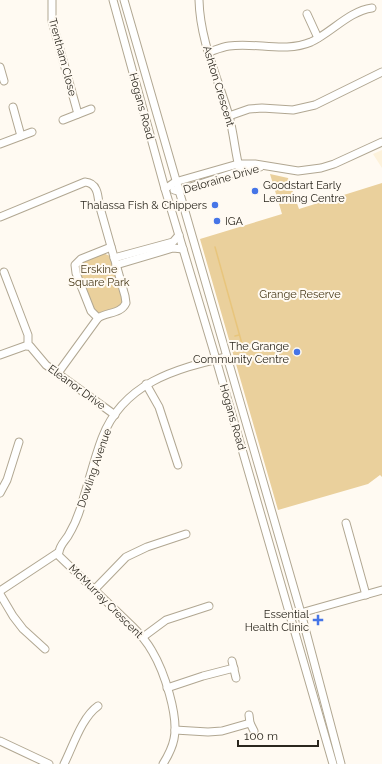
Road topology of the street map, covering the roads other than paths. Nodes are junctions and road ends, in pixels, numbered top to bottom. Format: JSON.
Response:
{"nodes":[{"id":1,"x":52,"y":0,"type":"edge"},
{"id":2,"x":113,"y":0,"type":"edge"},
{"id":3,"x":124,"y":0,"type":"edge"},
{"id":4,"x":199,"y":0,"type":"edge"},
{"id":5,"x":372,"y":8,"type":"dead end"},
{"id":6,"x":307,"y":14,"type":"dead end"},
{"id":7,"x":318,"y":38,"type":"junction"},
{"id":8,"x":208,"y":52,"type":"junction"},
{"id":9,"x":0,"y":67,"type":"edge"},
{"id":10,"x":382,"y":72,"type":"edge"},
{"id":11,"x":4,"y":81,"type":"dead end"},
{"id":12,"x":13,"y":106,"type":"dead end"},
{"id":13,"x":91,"y":109,"type":"dead end"},
{"id":14,"x":78,"y":114,"type":"junction"},
{"id":15,"x":229,"y":116,"type":"junction"},
{"id":16,"x":63,"y":120,"type":"dead end"},
{"id":17,"x":32,"y":132,"type":"dead end"},
{"id":18,"x":21,"y":136,"type":"junction"},
{"id":19,"x":382,"y":142,"type":"edge"},
{"id":20,"x":0,"y":144,"type":"edge"},
{"id":21,"x":239,"y":168,"type":"junction"},
{"id":22,"x":214,"y":171,"type":"junction"},
{"id":23,"x":217,"y":178,"type":"junction"},
{"id":24,"x":175,"y":182,"type":"junction"},
{"id":25,"x":165,"y":189,"type":"junction"},
{"id":26,"x":178,"y":191,"type":"junction"},
{"id":27,"x":0,"y":218,"type":"edge"},
{"id":28,"x":180,"y":235,"type":"junction"},
{"id":29,"x":111,"y":247,"type":"junction"},
{"id":30,"x":184,"y":250,"type":"junction"},
{"id":31,"x":115,"y":262,"type":"junction"},
{"id":32,"x":4,"y":272,"type":"dead end"},
{"id":33,"x":98,"y":318,"type":"junction"},
{"id":34,"x":28,"y":346,"type":"junction"},
{"id":35,"x":0,"y":355,"type":"edge"},
{"id":36,"x":226,"y":357,"type":"junction"},
{"id":37,"x":216,"y":359,"type":"junction"},
{"id":38,"x":58,"y":373,"type":"junction"},
{"id":39,"x":234,"y":383,"type":"junction"},
{"id":40,"x":146,"y":384,"type":"junction"},
{"id":41,"x":224,"y":387,"type":"junction"},
{"id":42,"x":115,"y":415,"type":"junction"},
{"id":43,"x":18,"y":442,"type":"dead end"},
{"id":44,"x":178,"y":465,"type":"dead end"},
{"id":45,"x":0,"y":493,"type":"edge"},
{"id":46,"x":346,"y":523,"type":"dead end"},
{"id":47,"x":186,"y":534,"type":"dead end"},
{"id":48,"x":57,"y":554,"type":"junction"},
{"id":49,"x":95,"y":589,"type":"junction"},
{"id":50,"x":382,"y":590,"type":"edge"},
{"id":51,"x":0,"y":591,"type":"edge"},
{"id":52,"x":0,"y":594,"type":"edge"},
{"id":53,"x":366,"y":595,"type":"junction"},
{"id":54,"x":209,"y":606,"type":"dead end"},
{"id":55,"x":301,"y":614,"type":"junction"},
{"id":56,"x":291,"y":616,"type":"junction"},
{"id":57,"x":143,"y":637,"type":"junction"},
{"id":58,"x":45,"y":649,"type":"dead end"},
{"id":59,"x":232,"y":661,"type":"dead end"},
{"id":60,"x":234,"y":668,"type":"junction"},
{"id":61,"x":236,"y":678,"type":"dead end"},
{"id":62,"x":167,"y":688,"type":"junction"},
{"id":63,"x":98,"y":706,"type":"dead end"},
{"id":64,"x":249,"y":715,"type":"dead end"},
{"id":65,"x":250,"y":724,"type":"junction"},
{"id":66,"x":175,"y":730,"type":"junction"},
{"id":67,"x":254,"y":731,"type":"dead end"},
{"id":68,"x":0,"y":741,"type":"edge"},
{"id":69,"x":38,"y":761,"type":"edge"},
{"id":70,"x":49,"y":764,"type":"edge"},
{"id":71,"x":64,"y":764,"type":"edge"},
{"id":72,"x":163,"y":764,"type":"edge"},
{"id":73,"x":333,"y":764,"type":"edge"},
{"id":74,"x":341,"y":764,"type":"edge"}],
"edges":[{"from":1,"to":14,"type":"street","name":"Trentham Close"},
{"from":2,"to":25,"type":"street","name":"Hogans Road"},
{"from":3,"to":24,"type":"street","name":"Hogans Road"},
{"from":4,"to":8,"type":"street","name":"Ashton Crescent"},
{"from":5,"to":7,"type":"street"},
{"from":6,"to":7,"type":"street"},
{"from":7,"to":8,"type":"street"},
{"from":8,"to":15,"type":"street","name":"Ashton Crescent"},
{"from":9,"to":11,"type":"street"},
{"from":10,"to":15,"type":"street"},
{"from":12,"to":18,"type":"street"},
{"from":13,"to":14,"type":"street"},
{"from":14,"to":16,"type":"street"},
{"from":15,"to":21,"type":"street","name":"Ashton Crescent"},
{"from":17,"to":18,"type":"street"},
{"from":18,"to":20,"type":"street"},
{"from":19,"to":21,"type":"street","name":"Deloraine Drive"},
{"from":21,"to":22,"type":"street","name":"Deloraine Drive"},
{"from":21,"to":23,"type":"street","name":"Deloraine Drive"},
{"from":22,"to":23,"type":"street"},
{"from":22,"to":24,"type":"street","name":"Deloraine Drive"},
{"from":23,"to":26,"type":"street","name":"Deloraine Drive"},
{"from":24,"to":25,"type":"street","name":"Deloraine Drive"},
{"from":24,"to":26,"type":"street","name":"Hogans Road"},
{"from":25,"to":26,"type":"street"},
{"from":25,"to":28,"type":"street","name":"Hogans Road"},
{"from":26,"to":36,"type":"street","name":"Hogans Road"},
{"from":27,"to":29,"type":"street"},
{"from":28,"to":30,"type":"street","name":"Hogans Road"},
{"from":28,"to":31,"type":"street"},
{"from":29,"to":31,"type":"street"},
{"from":29,"to":33,"type":"street"},
{"from":30,"to":31,"type":"street"},
{"from":30,"to":37,"type":"street","name":"Hogans Road"},
{"from":31,"to":33,"type":"street"},
{"from":32,"to":34,"type":"street"},
{"from":33,"to":38,"type":"street"},
{"from":34,"to":35,"type":"street"},
{"from":34,"to":38,"type":"street","name":"Eleanor Drive"},
{"from":36,"to":37,"type":"street","name":"Dowling Avenue"},
{"from":36,"to":39,"type":"street","name":"Hogans Road"},
{"from":37,"to":40,"type":"street","name":"Dowling Avenue"},
{"from":37,"to":41,"type":"street","name":"Hogans Road"},
{"from":38,"to":42,"type":"street","name":"Eleanor Drive"},
{"from":39,"to":41,"type":"street"},
{"from":39,"to":55,"type":"street","name":"Hogans Road"},
{"from":40,"to":42,"type":"street","name":"Dowling Avenue"},
{"from":40,"to":44,"type":"street"},
{"from":41,"to":56,"type":"street","name":"Hogans Road"},
{"from":42,"to":48,"type":"street","name":"Dowling Avenue"},
{"from":43,"to":45,"type":"street"},
{"from":46,"to":53,"type":"street"},
{"from":47,"to":49,"type":"street"},
{"from":48,"to":49,"type":"street","name":"McMurray Crescent"},
{"from":48,"to":51,"type":"street","name":"Dowling Avenue"},
{"from":49,"to":57,"type":"street","name":"McMurray Crescent"},
{"from":50,"to":53,"type":"street"},
{"from":52,"to":58,"type":"street"},
{"from":53,"to":55,"type":"street"},
{"from":54,"to":57,"type":"street"},
{"from":55,"to":56,"type":"street"},
{"from":55,"to":74,"type":"street","name":"Hogans Road"},
{"from":56,"to":73,"type":"street","name":"Hogans Road"},
{"from":57,"to":62,"type":"street","name":"McMurray Crescent"},
{"from":59,"to":60,"type":"street"},
{"from":60,"to":61,"type":"street"},
{"from":60,"to":62,"type":"street"},
{"from":62,"to":66,"type":"street","name":"McMurray Crescent"},
{"from":63,"to":71,"type":"street"},
{"from":64,"to":65,"type":"street"},
{"from":65,"to":66,"type":"street"},
{"from":65,"to":67,"type":"street"},
{"from":66,"to":72,"type":"street","name":"McMurray Crescent"},
{"from":68,"to":69,"type":"street"},
{"from":69,"to":70,"type":"street"}]}
